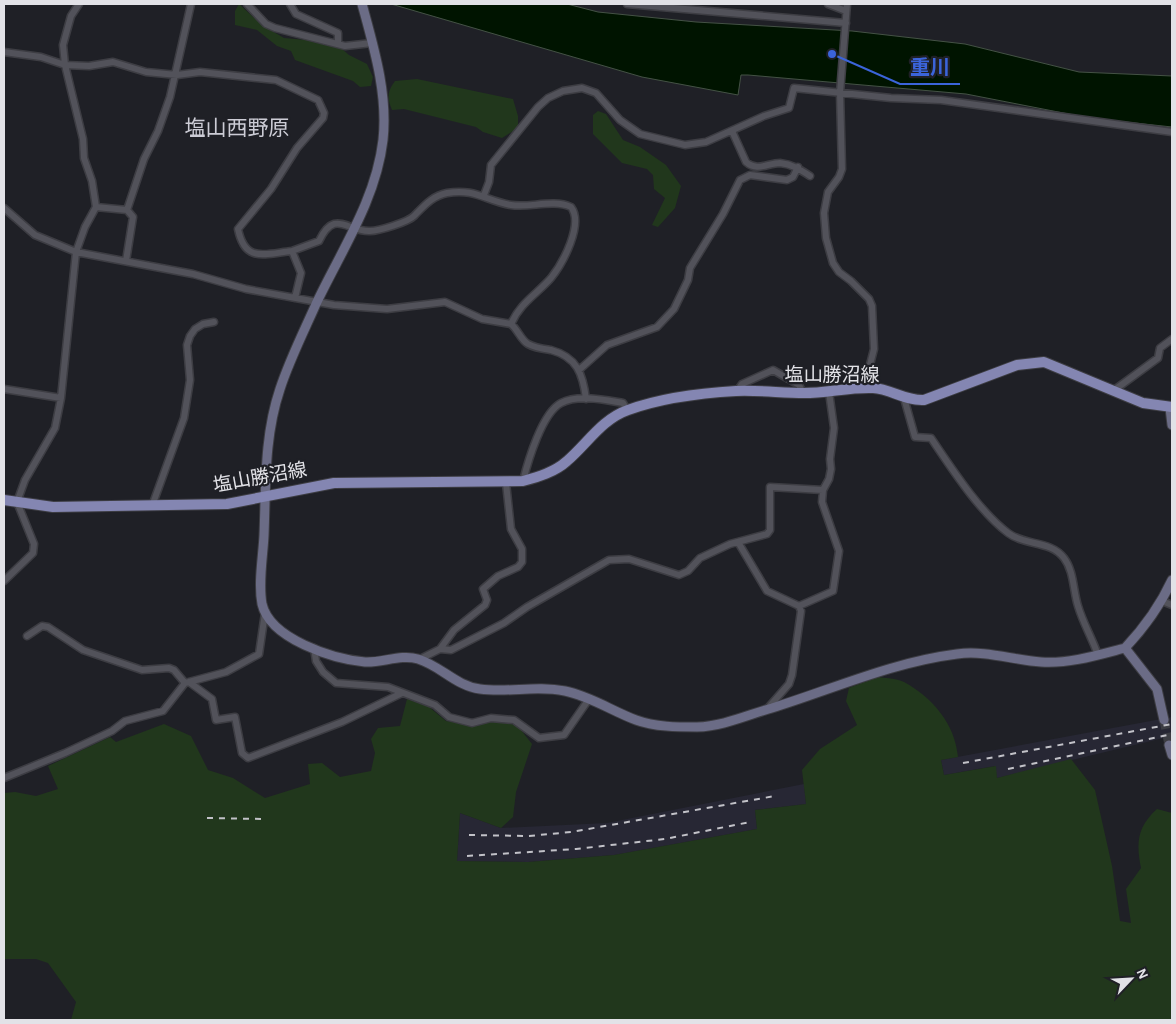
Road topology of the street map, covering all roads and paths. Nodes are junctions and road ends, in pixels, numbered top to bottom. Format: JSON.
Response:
{"nodes":[{"id":1,"x":79,"y":4,"type":"edge"},
{"id":2,"x":191,"y":4,"type":"edge"},
{"id":3,"x":247,"y":4,"type":"edge"},
{"id":4,"x":290,"y":4,"type":"edge"},
{"id":5,"x":362,"y":4,"type":"edge"},
{"id":6,"x":627,"y":4,"type":"edge"},
{"id":7,"x":828,"y":4,"type":"edge"},
{"id":8,"x":847,"y":7,"type":"edge"},
{"id":9,"x":846,"y":23,"type":"junction"},
{"id":10,"x":372,"y":43,"type":"junction"},
{"id":11,"x":338,"y":44,"type":"junction"},
{"id":12,"x":4,"y":52,"type":"edge"},
{"id":13,"x":65,"y":65,"type":"junction"},
{"id":14,"x":176,"y":75,"type":"junction"},
{"id":15,"x":840,"y":93,"type":"junction"},
{"id":16,"x":732,"y":131,"type":"junction"},
{"id":17,"x":1172,"y":132,"type":"edge"},
{"id":18,"x":798,"y":167,"type":"junction"},
{"id":19,"x":810,"y":176,"type":"dead end"},
{"id":20,"x":484,"y":195,"type":"junction"},
{"id":21,"x":96,"y":207,"type":"junction"},
{"id":22,"x":4,"y":208,"type":"edge"},
{"id":23,"x":127,"y":210,"type":"junction"},
{"id":24,"x":355,"y":227,"type":"junction"},
{"id":25,"x":292,"y":251,"type":"junction"},
{"id":26,"x":76,"y":252,"type":"junction"},
{"id":27,"x":126,"y":261,"type":"junction"},
{"id":28,"x":295,"y":298,"type":"junction"},
{"id":29,"x":317,"y":302,"type":"junction"},
{"id":30,"x":214,"y":322,"type":"dead end"},
{"id":31,"x":511,"y":324,"type":"junction"},
{"id":32,"x":1172,"y":339,"type":"edge"},
{"id":33,"x":579,"y":370,"type":"junction"},
{"id":34,"x":864,"y":388,"type":"junction"},
{"id":35,"x":4,"y":390,"type":"edge"},
{"id":36,"x":737,"y":391,"type":"junction"},
{"id":37,"x":1113,"y":391,"type":"junction"},
{"id":38,"x":829,"y":392,"type":"junction"},
{"id":39,"x":803,"y":393,"type":"junction"},
{"id":40,"x":61,"y":398,"type":"junction"},
{"id":41,"x":904,"y":398,"type":"junction"},
{"id":42,"x":586,"y":399,"type":"junction"},
{"id":43,"x":1171,"y":408,"type":"edge"},
{"id":44,"x":628,"y":410,"type":"junction"},
{"id":45,"x":1172,"y":425,"type":"edge"},
{"id":46,"x":523,"y":481,"type":"junction"},
{"id":47,"x":506,"y":483,"type":"junction"},
{"id":48,"x":823,"y":490,"type":"junction"},
{"id":49,"x":264,"y":497,"type":"junction"},
{"id":50,"x":4,"y":500,"type":"edge"},
{"id":51,"x":17,"y":502,"type":"junction"},
{"id":52,"x":152,"y":506,"type":"junction"},
{"id":53,"x":738,"y":542,"type":"junction"},
{"id":54,"x":1172,"y":580,"type":"edge"},
{"id":55,"x":4,"y":581,"type":"edge"},
{"id":56,"x":1162,"y":601,"type":"junction"},
{"id":57,"x":1172,"y":605,"type":"edge"},
{"id":58,"x":799,"y":606,"type":"junction"},
{"id":59,"x":265,"y":613,"type":"junction"},
{"id":60,"x":27,"y":636,"type":"dead end"},
{"id":61,"x":314,"y":648,"type":"junction"},
{"id":62,"x":1125,"y":648,"type":"junction"},
{"id":63,"x":440,"y":649,"type":"junction"},
{"id":64,"x":1098,"y":655,"type":"junction"},
{"id":65,"x":420,"y":659,"type":"junction"},
{"id":66,"x":187,"y":682,"type":"junction"},
{"id":67,"x":402,"y":693,"type":"junction"},
{"id":68,"x":589,"y":699,"type":"junction"},
{"id":69,"x":767,"y":710,"type":"junction"},
{"id":70,"x":1164,"y":720,"type":"tunnel mouth"},
{"id":71,"x":1169,"y":745,"type":"dead end"},
{"id":72,"x":1172,"y":755,"type":"edge"},
{"id":73,"x":4,"y":778,"type":"edge"}],
"edges":[{"from":1,"to":13,"type":"street"},
{"from":2,"to":14,"type":"street"},
{"from":3,"to":11,"type":"street"},
{"from":4,"to":11,"type":"street"},
{"from":5,"to":10,"type":"street"},
{"from":6,"to":9,"type":"street"},
{"from":7,"to":8,"type":"street"},
{"from":8,"to":9,"type":"street"},
{"from":9,"to":15,"type":"street"},
{"from":10,"to":11,"type":"street"},
{"from":10,"to":24,"type":"street"},
{"from":12,"to":13,"type":"street"},
{"from":13,"to":14,"type":"street"},
{"from":13,"to":21,"type":"street"},
{"from":14,"to":23,"type":"street"},
{"from":14,"to":25,"type":"street"},
{"from":15,"to":16,"type":"street"},
{"from":15,"to":17,"type":"street"},
{"from":15,"to":34,"type":"street"},
{"from":16,"to":18,"type":"street"},
{"from":16,"to":20,"type":"street"},
{"from":18,"to":19,"type":"street"},
{"from":18,"to":33,"type":"street"},
{"from":20,"to":24,"type":"street"},
{"from":20,"to":31,"type":"street"},
{"from":21,"to":23,"type":"street"},
{"from":21,"to":26,"type":"street"},
{"from":22,"to":26,"type":"street"},
{"from":23,"to":27,"type":"street"},
{"from":24,"to":25,"type":"street"},
{"from":24,"to":29,"type":"street"},
{"from":25,"to":28,"type":"street"},
{"from":26,"to":27,"type":"street"},
{"from":26,"to":40,"type":"street"},
{"from":27,"to":28,"type":"street"},
{"from":28,"to":29,"type":"street"},
{"from":29,"to":31,"type":"street"},
{"from":29,"to":49,"type":"street"},
{"from":30,"to":52,"type":"street"},
{"from":31,"to":33,"type":"street"},
{"from":32,"to":37,"type":"street"},
{"from":33,"to":42,"type":"street"},
{"from":34,"to":38,"type":"main road","name":"塩山勝沼線"},
{"from":34,"to":41,"type":"main road","name":"塩山勝沼線"},
{"from":35,"to":40,"type":"street"},
{"from":36,"to":39,"type":"main road","name":"塩山勝沼線"},
{"from":36,"to":39,"type":"street"},
{"from":36,"to":44,"type":"main road","name":"塩山勝沼線"},
{"from":37,"to":41,"type":"main road","name":"塩山勝沼線"},
{"from":37,"to":43,"type":"main road","name":"塩山勝沼線"},
{"from":38,"to":39,"type":"main road","name":"塩山勝沼線"},
{"from":38,"to":48,"type":"street"},
{"from":40,"to":51,"type":"street"},
{"from":41,"to":64,"type":"street"},
{"from":42,"to":44,"type":"street"},
{"from":42,"to":46,"type":"street"},
{"from":43,"to":45,"type":"street"},
{"from":44,"to":46,"type":"main road","name":"塩山勝沼線"},
{"from":46,"to":47,"type":"main road","name":"塩山勝沼線"},
{"from":47,"to":49,"type":"main road","name":"塩山勝沼線"},
{"from":47,"to":63,"type":"street"},
{"from":48,"to":53,"type":"street"},
{"from":48,"to":58,"type":"street"},
{"from":49,"to":52,"type":"main road","name":"塩山勝沼線"},
{"from":49,"to":59,"type":"street"},
{"from":50,"to":51,"type":"main road","name":"塩山勝沼線"},
{"from":51,"to":52,"type":"main road","name":"塩山勝沼線"},
{"from":51,"to":55,"type":"street"},
{"from":53,"to":58,"type":"street"},
{"from":53,"to":63,"type":"street"},
{"from":54,"to":56,"type":"street"},
{"from":56,"to":57,"type":"street"},
{"from":56,"to":62,"type":"street"},
{"from":58,"to":69,"type":"street"},
{"from":59,"to":61,"type":"street"},
{"from":59,"to":66,"type":"street"},
{"from":60,"to":66,"type":"street"},
{"from":61,"to":65,"type":"street"},
{"from":61,"to":67,"type":"street"},
{"from":62,"to":64,"type":"street"},
{"from":62,"to":70,"type":"street"},
{"from":63,"to":65,"type":"street"},
{"from":64,"to":69,"type":"street"},
{"from":65,"to":68,"type":"street"},
{"from":66,"to":67,"type":"street"},
{"from":66,"to":73,"type":"street"},
{"from":67,"to":68,"type":"street"},
{"from":68,"to":69,"type":"street"},
{"from":71,"to":72,"type":"street"}]}
